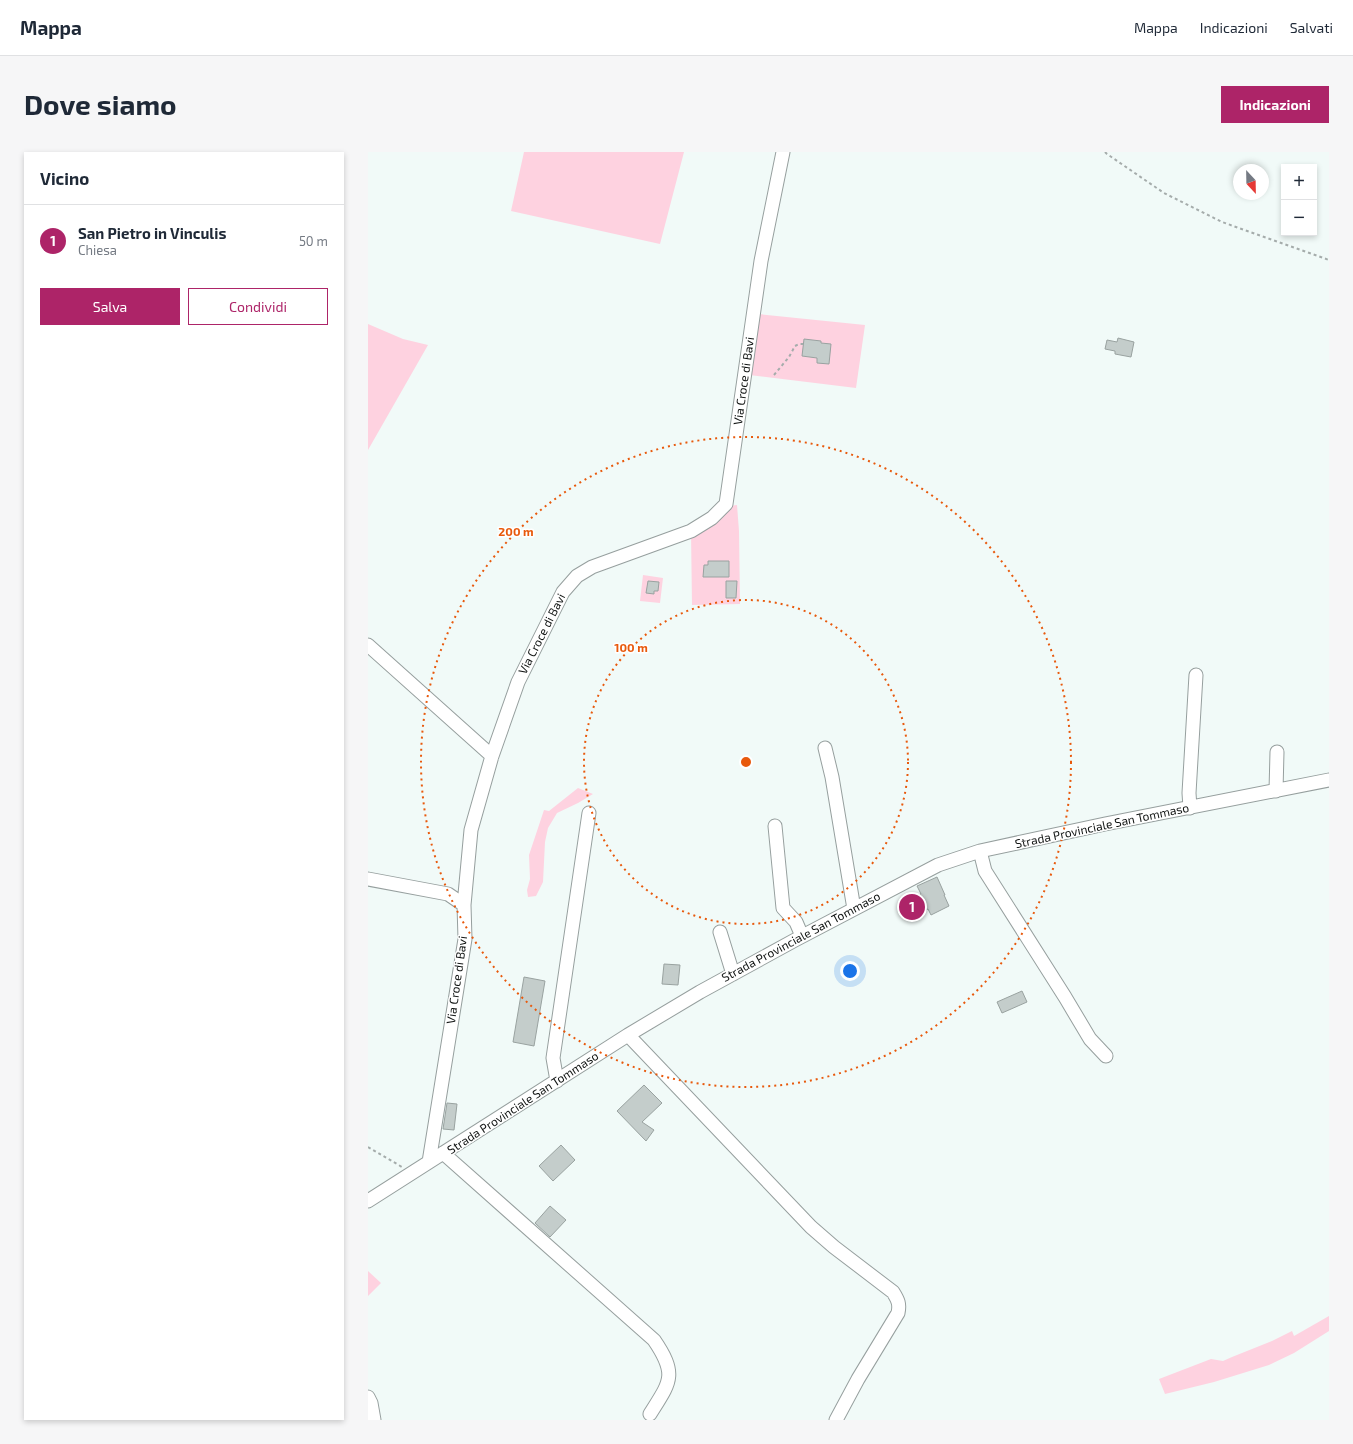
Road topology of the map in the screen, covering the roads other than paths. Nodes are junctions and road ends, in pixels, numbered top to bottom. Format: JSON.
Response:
{"nodes":[{"id":1,"x":783,"y":152,"type":"edge"},
{"id":2,"x":368,"y":645,"type":"edge"},
{"id":3,"x":1196,"y":675,"type":"dead end"},
{"id":4,"x":825,"y":748,"type":"dead end"},
{"id":5,"x":1277,"y":752,"type":"dead end"},
{"id":6,"x":492,"y":756,"type":"junction"},
{"id":7,"x":1329,"y":780,"type":"edge"},
{"id":8,"x":1276,"y":791,"type":"junction"},
{"id":9,"x":1190,"y":808,"type":"junction"},
{"id":10,"x":589,"y":814,"type":"dead end"},
{"id":11,"x":775,"y":826,"type":"dead end"},
{"id":12,"x":980,"y":851,"type":"junction"},
{"id":13,"x":368,"y":878,"type":"edge"},
{"id":14,"x":464,"y":904,"type":"junction"},
{"id":15,"x":854,"y":909,"type":"junction"},
{"id":16,"x":720,"y":932,"type":"dead end"},
{"id":17,"x":802,"y":936,"type":"junction"},
{"id":18,"x":733,"y":974,"type":"junction"},
{"id":19,"x":628,"y":1035,"type":"junction"},
{"id":20,"x":1106,"y":1056,"type":"dead end"},
{"id":21,"x":557,"y":1081,"type":"junction"},
{"id":22,"x":443,"y":1153,"type":"junction"},
{"id":23,"x":429,"y":1162,"type":"junction"},
{"id":24,"x":368,"y":1201,"type":"edge"},
{"id":25,"x":368,"y":1397,"type":"edge"},
{"id":26,"x":650,"y":1414,"type":"dead end"},
{"id":27,"x":374,"y":1420,"type":"edge"},
{"id":28,"x":836,"y":1420,"type":"edge"}],
"edges":[{"from":1,"to":6,"type":"street","name":"Via Croce di Bavi"},
{"from":2,"to":6,"type":"street"},
{"from":3,"to":9,"type":"street"},
{"from":4,"to":15,"type":"street"},
{"from":5,"to":8,"type":"street"},
{"from":6,"to":14,"type":"street","name":"Via Croce di Bavi"},
{"from":7,"to":8,"type":"street","name":"Strada Provinciale San Tommaso"},
{"from":8,"to":9,"type":"street","name":"Strada Provinciale San Tommaso"},
{"from":9,"to":12,"type":"street","name":"Strada Provinciale San Tommaso"},
{"from":10,"to":21,"type":"street"},
{"from":11,"to":17,"type":"street"},
{"from":12,"to":15,"type":"street","name":"Strada Provinciale San Tommaso"},
{"from":12,"to":20,"type":"street"},
{"from":13,"to":14,"type":"street"},
{"from":14,"to":23,"type":"street","name":"Via Croce di Bavi"},
{"from":15,"to":17,"type":"street","name":"Strada Provinciale San Tommaso"},
{"from":16,"to":18,"type":"street"},
{"from":17,"to":18,"type":"street","name":"Strada Provinciale San Tommaso"},
{"from":18,"to":19,"type":"street","name":"Strada Provinciale San Tommaso"},
{"from":19,"to":21,"type":"street","name":"Strada Provinciale San Tommaso"},
{"from":19,"to":28,"type":"street"},
{"from":21,"to":22,"type":"street","name":"Strada Provinciale San Tommaso"},
{"from":22,"to":23,"type":"street","name":"Strada Provinciale San Tommaso"},
{"from":22,"to":26,"type":"street"},
{"from":23,"to":24,"type":"street","name":"Strada Provinciale San Tommaso"},
{"from":25,"to":27,"type":"street"}]}
